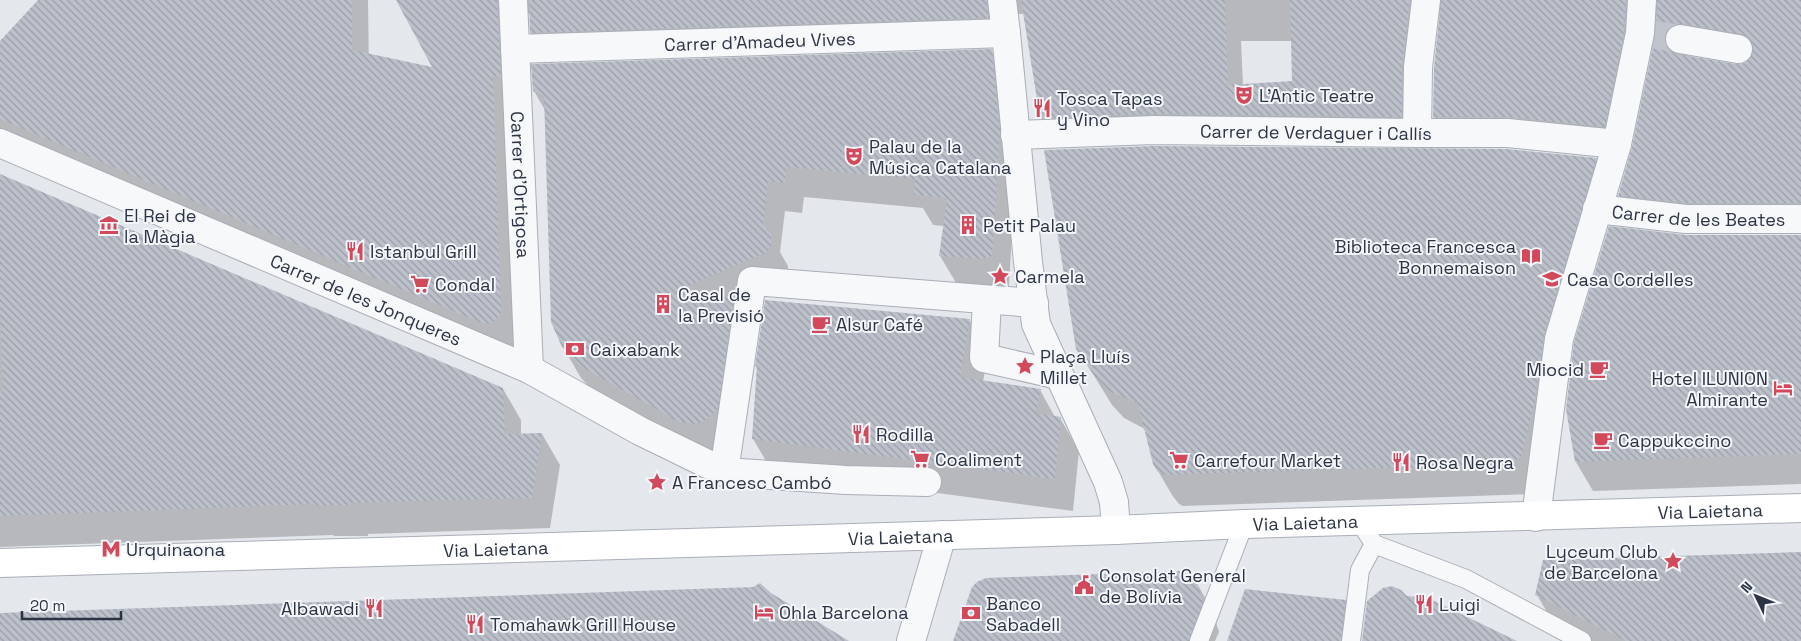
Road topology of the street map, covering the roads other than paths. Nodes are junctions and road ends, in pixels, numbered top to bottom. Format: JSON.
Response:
{"nodes":[{"id":1,"x":513,"y":0,"type":"edge"},
{"id":2,"x":1002,"y":0,"type":"edge"},
{"id":3,"x":1426,"y":0,"type":"edge"},
{"id":4,"x":1642,"y":0,"type":"edge"},
{"id":5,"x":1006,"y":33,"type":"junction"},
{"id":6,"x":1680,"y":39,"type":"tunnel mouth"},
{"id":7,"x":515,"y":49,"type":"junction"},
{"id":8,"x":1738,"y":49,"type":"dead end"},
{"id":9,"x":1417,"y":133,"type":"junction"},
{"id":10,"x":1015,"y":135,"type":"junction"},
{"id":11,"x":0,"y":143,"type":"edge"},
{"id":12,"x":1617,"y":144,"type":"junction"},
{"id":13,"x":1597,"y":210,"type":"junction"},
{"id":14,"x":1801,"y":219,"type":"edge"},
{"id":15,"x":987,"y":300,"type":"junction"},
{"id":16,"x":1034,"y":303,"type":"junction"},
{"id":17,"x":529,"y":369,"type":"junction"},
{"id":18,"x":1059,"y":375,"type":"junction"},
{"id":19,"x":724,"y":472,"type":"junction"},
{"id":20,"x":927,"y":482,"type":"dead end"},
{"id":21,"x":1801,"y":508,"type":"edge"},
{"id":22,"x":1536,"y":516,"type":"junction"},
{"id":23,"x":1360,"y":522,"type":"junction"},
{"id":24,"x":1244,"y":524,"type":"junction"},
{"id":25,"x":1116,"y":530,"type":"junction"},
{"id":26,"x":942,"y":535,"type":"junction"},
{"id":27,"x":1374,"y":544,"type":"junction"},
{"id":28,"x":0,"y":563,"type":"edge"},
{"id":29,"x":910,"y":641,"type":"edge"},
{"id":30,"x":1199,"y":641,"type":"edge"},
{"id":31,"x":1351,"y":641,"type":"edge"},
{"id":32,"x":1582,"y":641,"type":"edge"}],
"edges":[{"from":1,"to":7,"type":"street","name":"Carrer d'Ortigosa"},
{"from":2,"to":5,"type":"street"},
{"from":3,"to":9,"type":"street"},
{"from":4,"to":12,"type":"street"},
{"from":5,"to":7,"type":"street","name":"Carrer d'Amadeu Vives"},
{"from":5,"to":10,"type":"street"},
{"from":6,"to":8,"type":"street"},
{"from":7,"to":17,"type":"street","name":"Carrer d'Ortigosa"},
{"from":9,"to":10,"type":"street","name":"Carrer de Verdaguer i Callís"},
{"from":9,"to":12,"type":"street","name":"Carrer de Verdaguer i Callís"},
{"from":10,"to":16,"type":"street"},
{"from":11,"to":17,"type":"street","name":"Carrer de les Jonqueres"},
{"from":12,"to":13,"type":"street"},
{"from":13,"to":14,"type":"street","name":"Carrer de les Beates"},
{"from":13,"to":22,"type":"street"},
{"from":15,"to":16,"type":"street"},
{"from":15,"to":18,"type":"street"},
{"from":15,"to":19,"type":"street"},
{"from":16,"to":18,"type":"street"},
{"from":17,"to":19,"type":"street","name":"Carrer de les Jonqueres"},
{"from":18,"to":25,"type":"street"},
{"from":19,"to":20,"type":"street"},
{"from":21,"to":22,"type":"main road","name":"Via Laietana"},
{"from":22,"to":23,"type":"main road","name":"Via Laietana"},
{"from":23,"to":24,"type":"main road","name":"Via Laietana"},
{"from":23,"to":27,"type":"lane"},
{"from":24,"to":25,"type":"main road","name":"Via Laietana"},
{"from":24,"to":30,"type":"lane"},
{"from":25,"to":26,"type":"main road","name":"Via Laietana"},
{"from":26,"to":28,"type":"main road","name":"Via Laietana"},
{"from":26,"to":29,"type":"street"},
{"from":27,"to":31,"type":"lane"},
{"from":27,"to":32,"type":"lane"}]}
